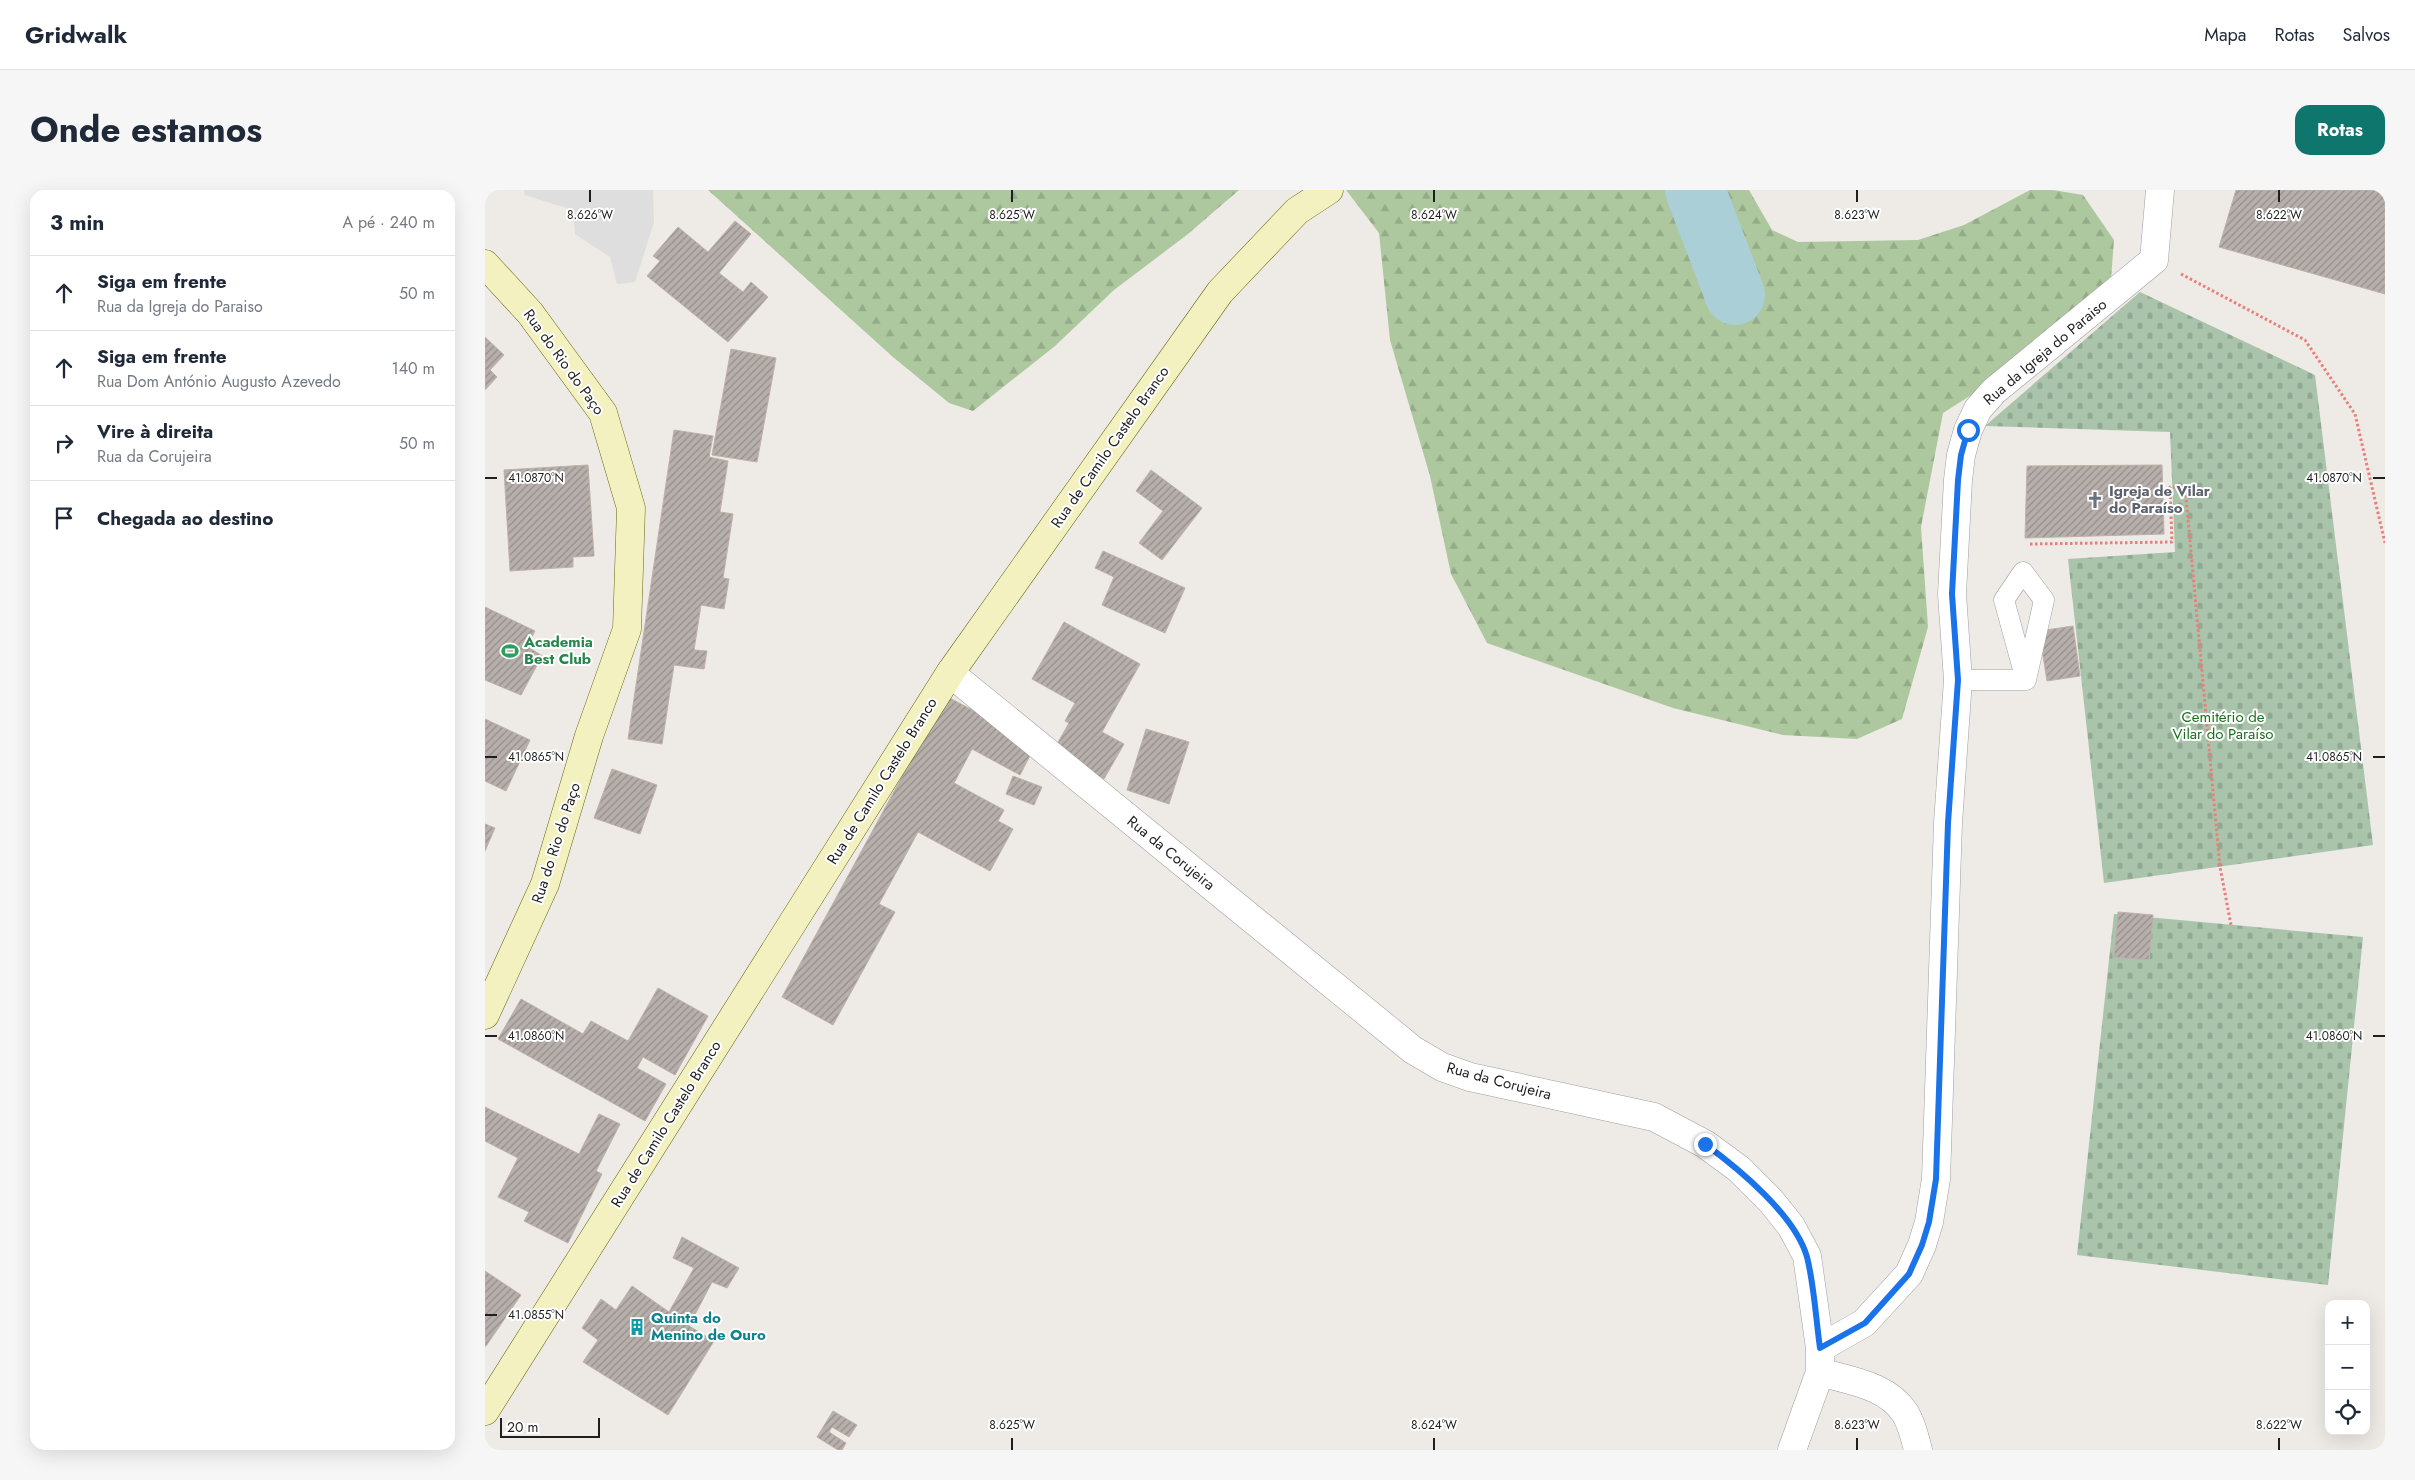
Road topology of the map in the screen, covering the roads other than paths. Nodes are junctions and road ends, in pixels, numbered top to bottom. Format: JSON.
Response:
{"nodes":[{"id":1,"x":1329,"y":190,"type":"edge"},
{"id":2,"x":2160,"y":190,"type":"edge"},
{"id":3,"x":485,"y":264,"type":"edge"},
{"id":4,"x":950,"y":673,"type":"junction"},
{"id":5,"x":1958,"y":680,"type":"junction"},
{"id":6,"x":2026,"y":680,"type":"junction"},
{"id":7,"x":485,"y":1015,"type":"edge"},
{"id":8,"x":1820,"y":1360,"type":"junction"},
{"id":9,"x":485,"y":1411,"type":"edge"},
{"id":10,"x":1792,"y":1450,"type":"edge"},
{"id":11,"x":1918,"y":1450,"type":"edge"}],
"edges":[{"from":1,"to":4,"type":"main road","name":"Rua de Camilo Castelo Branco"},
{"from":2,"to":5,"type":"street","name":"Rua da Igreja do Paraiso"},
{"from":3,"to":7,"type":"main road","name":"Rua do Rio do Paço"},
{"from":4,"to":8,"type":"street","name":"Rua da Corujeira"},
{"from":4,"to":9,"type":"main road","name":"Rua de Camilo Castelo Branco"},
{"from":5,"to":6,"type":"lane"},
{"from":5,"to":8,"type":"street","name":"Rua da Igreja do Paraiso"},
{"from":6,"to":6,"type":"lane"},
{"from":8,"to":10,"type":"street","name":"Rua da Corujeira"},
{"from":8,"to":11,"type":"street"}]}
